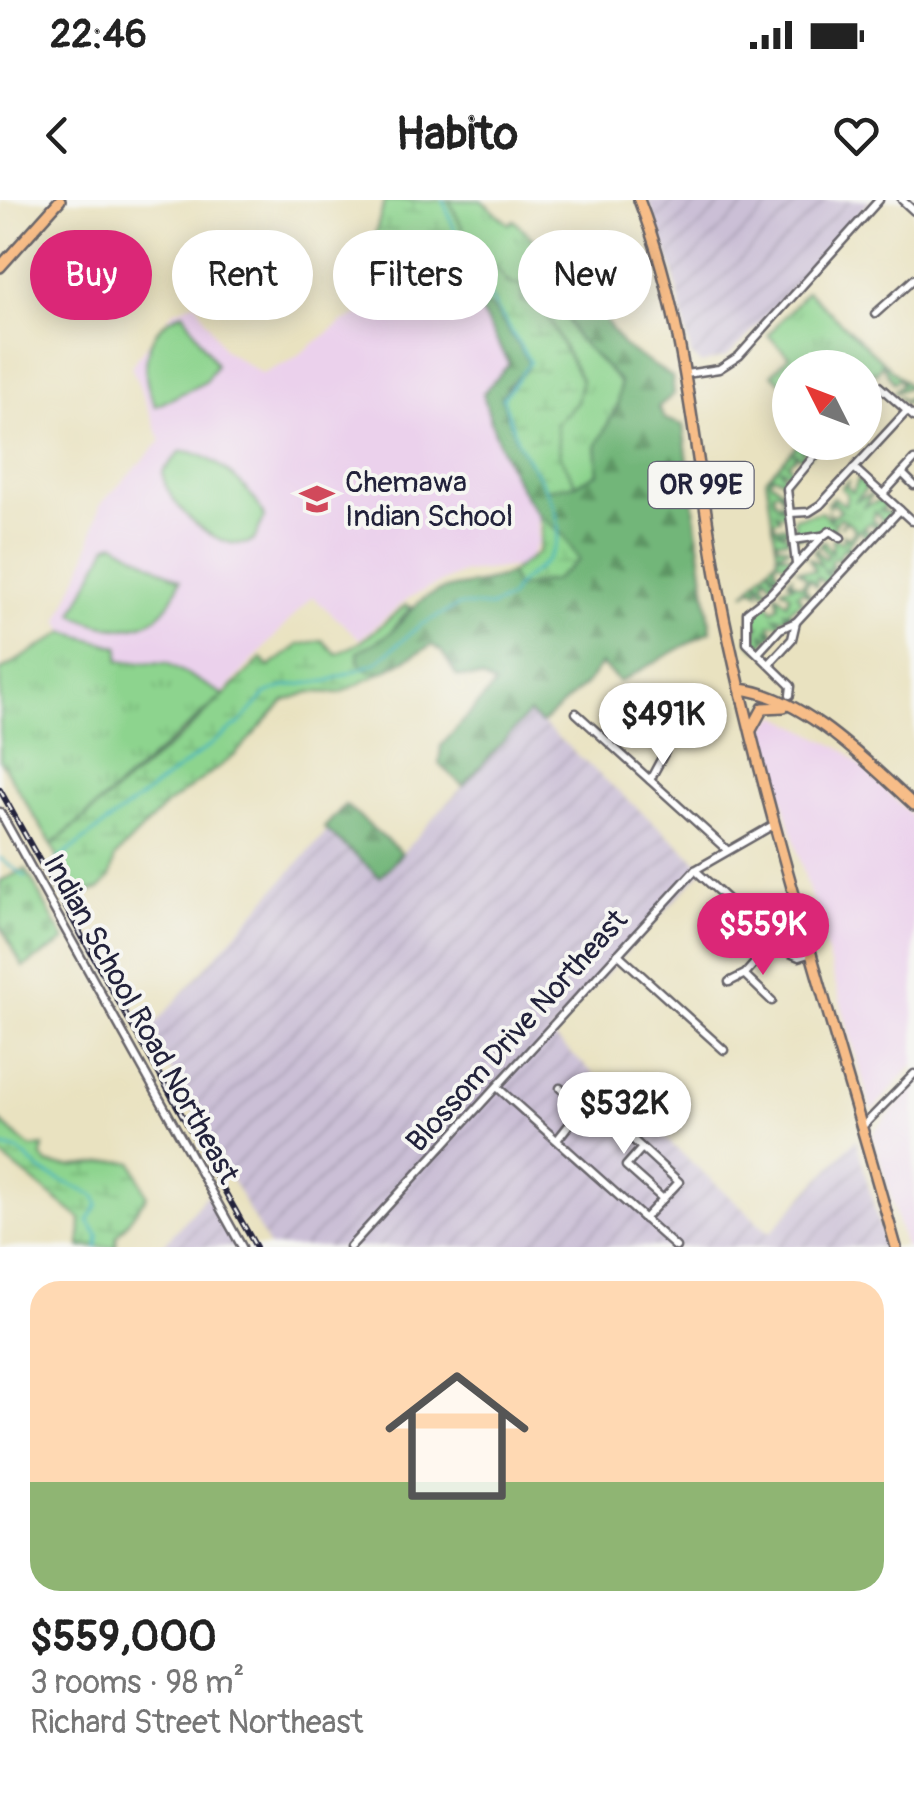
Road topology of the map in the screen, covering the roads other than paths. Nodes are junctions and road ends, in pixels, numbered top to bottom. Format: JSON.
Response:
{"nodes":[{"id":1,"x":60,"y":200,"type":"edge"},
{"id":2,"x":638,"y":200,"type":"edge"},
{"id":3,"x":879,"y":200,"type":"edge"},
{"id":4,"x":902,"y":200,"type":"edge"},
{"id":5,"x":914,"y":211,"type":"edge"},
{"id":6,"x":0,"y":266,"type":"edge"},
{"id":7,"x":914,"y":279,"type":"edge"},
{"id":8,"x":874,"y":314,"type":"dead end"},
{"id":9,"x":686,"y":374,"type":"junction"},
{"id":10,"x":882,"y":389,"type":"edge"},
{"id":11,"x":911,"y":414,"type":"edge"},
{"id":12,"x":810,"y":460,"type":"edge"},
{"id":13,"x":914,"y":460,"type":"edge"},
{"id":14,"x":854,"y":468,"type":"junction"},
{"id":15,"x":902,"y":474,"type":"junction"},
{"id":16,"x":914,"y":485,"type":"edge"},
{"id":17,"x":882,"y":494,"type":"junction"},
{"id":18,"x":900,"y":510,"type":"junction"},
{"id":19,"x":790,"y":513,"type":"junction"},
{"id":20,"x":912,"y":521,"type":"edge"},
{"id":21,"x":823,"y":536,"type":"junction"},
{"id":22,"x":840,"y":538,"type":"dead end"},
{"id":23,"x":793,"y":540,"type":"junction"},
{"id":24,"x":796,"y":565,"type":"junction"},
{"id":25,"x":796,"y":622,"type":"junction"},
{"id":26,"x":758,"y":654,"type":"junction"},
{"id":27,"x":769,"y":664,"type":"junction"},
{"id":28,"x":740,"y":689,"type":"junction"},
{"id":29,"x":790,"y":696,"type":"dead end"},
{"id":30,"x":789,"y":708,"type":"junction"},
{"id":31,"x":576,"y":713,"type":"dead end"},
{"id":32,"x":751,"y":730,"type":"junction"},
{"id":33,"x":666,"y":752,"type":"dead end"},
{"id":34,"x":650,"y":780,"type":"junction"},
{"id":35,"x":914,"y":805,"type":"edge"},
{"id":36,"x":0,"y":812,"type":"edge"},
{"id":37,"x":776,"y":823,"type":"junction"},
{"id":38,"x":726,"y":849,"type":"junction"},
{"id":39,"x":695,"y":870,"type":"junction"},
{"id":40,"x":774,"y":942,"type":"junction"},
{"id":41,"x":813,"y":953,"type":"junction"},
{"id":42,"x":618,"y":954,"type":"junction"},
{"id":43,"x":745,"y":974,"type":"junction"},
{"id":44,"x":729,"y":982,"type":"dead end"},
{"id":45,"x":772,"y":1002,"type":"dead end"},
{"id":46,"x":724,"y":1050,"type":"dead end"},
{"id":47,"x":914,"y":1074,"type":"edge"},
{"id":48,"x":497,"y":1087,"type":"junction"},
{"id":49,"x":560,"y":1088,"type":"dead end"},
{"id":50,"x":584,"y":1107,"type":"junction"},
{"id":51,"x":862,"y":1126,"type":"junction"},
{"id":52,"x":557,"y":1140,"type":"junction"},
{"id":53,"x":642,"y":1148,"type":"junction"},
{"id":54,"x":663,"y":1198,"type":"junction"},
{"id":55,"x":644,"y":1219,"type":"junction"},
{"id":56,"x":242,"y":1247,"type":"edge"},
{"id":57,"x":350,"y":1247,"type":"edge"},
{"id":58,"x":676,"y":1247,"type":"edge"},
{"id":59,"x":896,"y":1247,"type":"edge"}],
"edges":[{"from":1,"to":6,"type":"main road"},
{"from":2,"to":9,"type":"main road","number":"OR 99E"},
{"from":3,"to":9,"type":"street"},
{"from":4,"to":5,"type":"street"},
{"from":7,"to":8,"type":"street"},
{"from":9,"to":28,"type":"main road","number":"OR 99E"},
{"from":10,"to":11,"type":"street"},
{"from":11,"to":14,"type":"street"},
{"from":12,"to":19,"type":"street"},
{"from":13,"to":15,"type":"street"},
{"from":14,"to":17,"type":"street"},
{"from":14,"to":19,"type":"street"},
{"from":15,"to":16,"type":"street"},
{"from":15,"to":17,"type":"street"},
{"from":17,"to":18,"type":"street"},
{"from":18,"to":20,"type":"street"},
{"from":18,"to":25,"type":"street"},
{"from":19,"to":23,"type":"street"},
{"from":21,"to":22,"type":"street"},
{"from":21,"to":23,"type":"street"},
{"from":21,"to":24,"type":"street"},
{"from":23,"to":24,"type":"street"},
{"from":24,"to":26,"type":"street"},
{"from":25,"to":26,"type":"street"},
{"from":25,"to":27,"type":"street"},
{"from":26,"to":27,"type":"street"},
{"from":27,"to":29,"type":"street"},
{"from":28,"to":30,"type":"main road"},
{"from":28,"to":32,"type":"main road","number":"OR 99E"},
{"from":30,"to":32,"type":"main road"},
{"from":30,"to":35,"type":"main road"},
{"from":31,"to":34,"type":"street"},
{"from":32,"to":37,"type":"main road","number":"OR 99E"},
{"from":33,"to":34,"type":"street"},
{"from":34,"to":38,"type":"street"},
{"from":36,"to":56,"type":"street","name":"Indian School Road Northeast"},
{"from":37,"to":38,"type":"street","name":"Blossom Drive Northeast"},
{"from":37,"to":41,"type":"main road","number":"OR 99E"},
{"from":38,"to":39,"type":"street","name":"Blossom Drive Northeast"},
{"from":39,"to":40,"type":"street"},
{"from":39,"to":42,"type":"street","name":"Blossom Drive Northeast"},
{"from":40,"to":41,"type":"street"},
{"from":40,"to":43,"type":"street"},
{"from":41,"to":51,"type":"main road","number":"OR 99E"},
{"from":42,"to":46,"type":"street"},
{"from":42,"to":48,"type":"street","name":"Blossom Drive Northeast"},
{"from":43,"to":44,"type":"street"},
{"from":43,"to":45,"type":"street"},
{"from":47,"to":51,"type":"street"},
{"from":48,"to":52,"type":"street"},
{"from":48,"to":57,"type":"street","name":"Blossom Drive Northeast"},
{"from":49,"to":50,"type":"street"},
{"from":50,"to":52,"type":"street"},
{"from":50,"to":53,"type":"street"},
{"from":51,"to":59,"type":"main road","number":"OR 99E"},
{"from":52,"to":55,"type":"street"},
{"from":53,"to":54,"type":"street"},
{"from":53,"to":54,"type":"street"},
{"from":54,"to":55,"type":"street"},
{"from":55,"to":58,"type":"street"}]}
